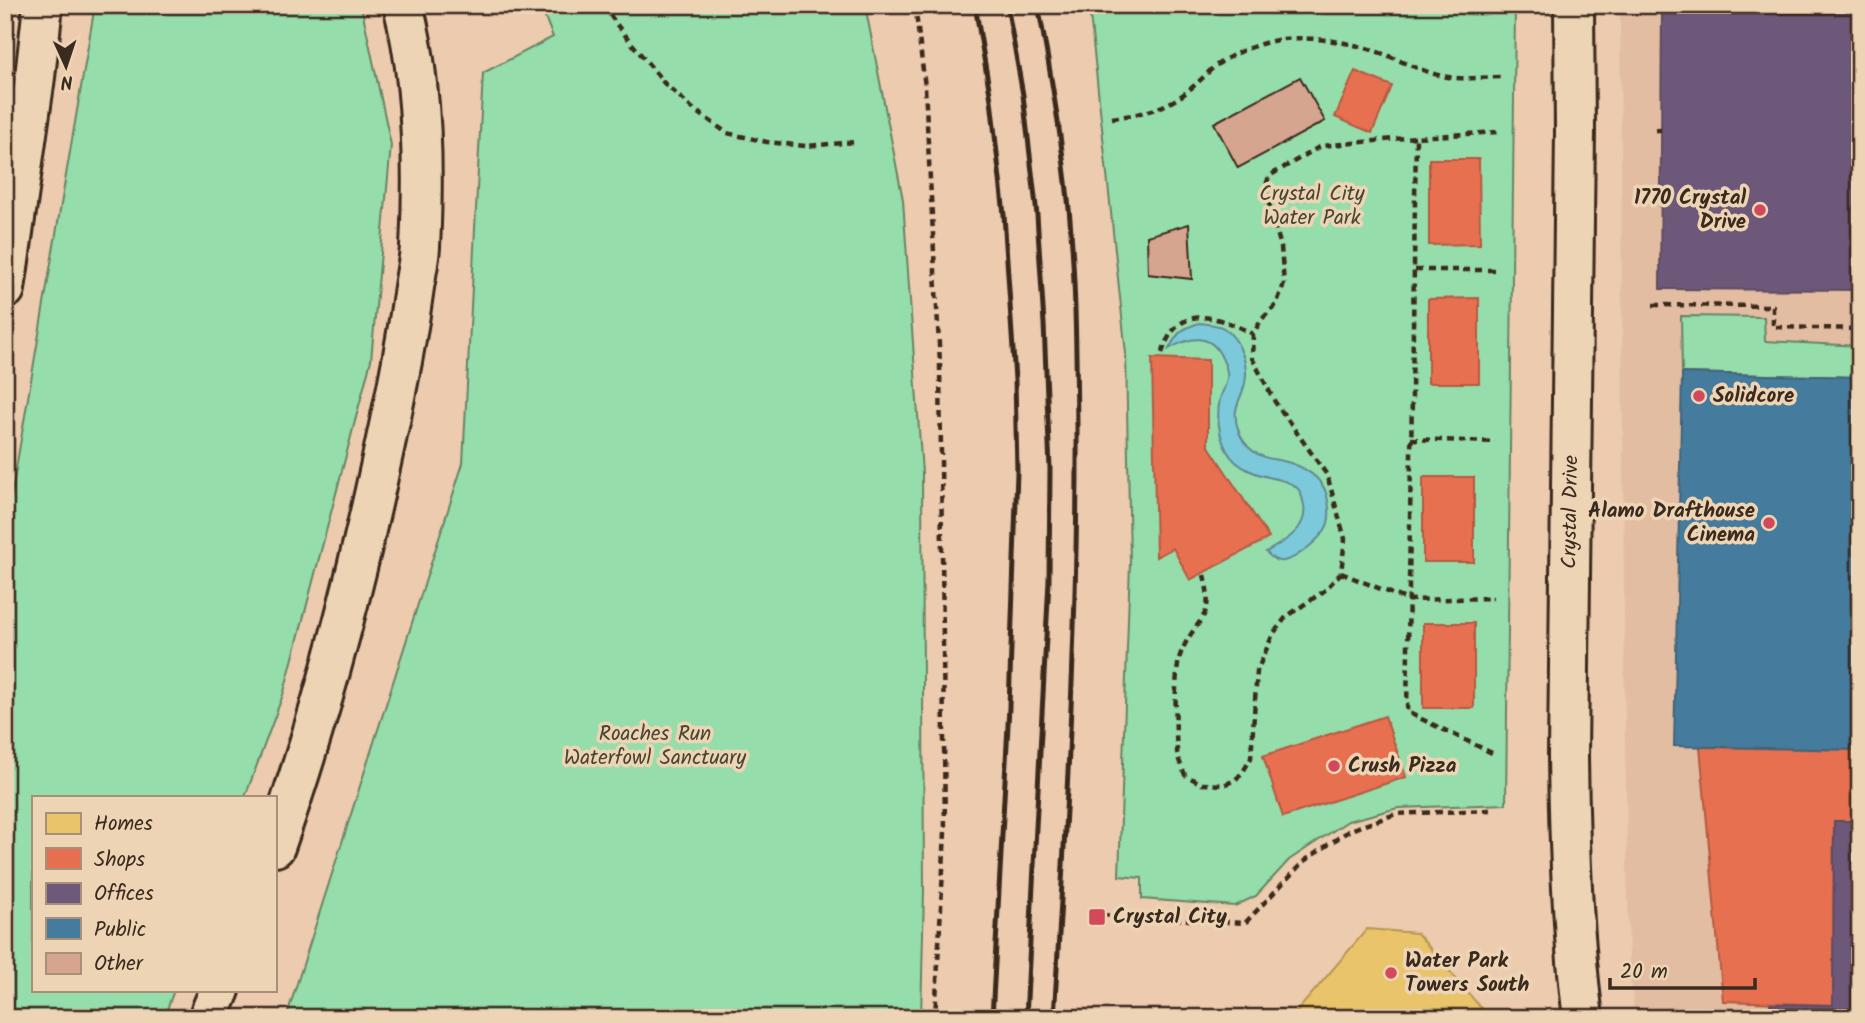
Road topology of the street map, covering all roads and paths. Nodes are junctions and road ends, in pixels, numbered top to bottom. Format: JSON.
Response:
{"nodes":[{"id":1,"x":43,"y":5,"type":"edge"},
{"id":2,"x":403,"y":5,"type":"edge"},
{"id":3,"x":603,"y":5,"type":"edge"},
{"id":4,"x":915,"y":5,"type":"edge"},
{"id":5,"x":1574,"y":5,"type":"edge"},
{"id":6,"x":1501,"y":77,"type":"dead end"},
{"id":7,"x":1112,"y":118,"type":"dead end"},
{"id":8,"x":1499,"y":132,"type":"dead end"},
{"id":9,"x":1416,"y":137,"type":"junction"},
{"id":10,"x":855,"y":142,"type":"dead end"},
{"id":11,"x":1415,"y":270,"type":"junction"},
{"id":12,"x":1497,"y":270,"type":"dead end"},
{"id":13,"x":5,"y":289,"type":"edge"},
{"id":14,"x":1653,"y":305,"type":"dead end"},
{"id":15,"x":1860,"y":329,"type":"edge"},
{"id":16,"x":1253,"y":334,"type":"junction"},
{"id":17,"x":1162,"y":353,"type":"dead end"},
{"id":18,"x":1411,"y":439,"type":"junction"},
{"id":19,"x":1495,"y":442,"type":"dead end"},
{"id":20,"x":1341,"y":573,"type":"junction"},
{"id":21,"x":1204,"y":575,"type":"dead end"},
{"id":22,"x":1493,"y":598,"type":"dead end"},
{"id":23,"x":1408,"y":600,"type":"junction"},
{"id":24,"x":1492,"y":753,"type":"dead end"},
{"id":25,"x":1491,"y":810,"type":"dead end"},
{"id":26,"x":276,"y":844,"type":"edge"},
{"id":27,"x":1102,"y":915,"type":"dead end"},
{"id":28,"x":219,"y":992,"type":"edge"},
{"id":29,"x":208,"y":1018,"type":"edge"},
{"id":30,"x":934,"y":1018,"type":"edge"},
{"id":31,"x":1583,"y":1018,"type":"edge"}],
"edges":[{"from":1,"to":13,"type":"main road"},
{"from":2,"to":26,"type":"main road"},
{"from":3,"to":10,"type":"path"},
{"from":4,"to":30,"type":"path"},
{"from":5,"to":31,"type":"main road","name":"Crystal Drive"},
{"from":6,"to":7,"type":"path"},
{"from":8,"to":9,"type":"path"},
{"from":9,"to":11,"type":"path"},
{"from":9,"to":16,"type":"path"},
{"from":11,"to":12,"type":"path"},
{"from":11,"to":18,"type":"path"},
{"from":14,"to":15,"type":"path"},
{"from":16,"to":17,"type":"path"},
{"from":16,"to":20,"type":"path"},
{"from":18,"to":19,"type":"path"},
{"from":18,"to":23,"type":"path"},
{"from":20,"to":21,"type":"path"},
{"from":20,"to":23,"type":"path"},
{"from":22,"to":23,"type":"path"},
{"from":23,"to":24,"type":"path"},
{"from":25,"to":27,"type":"path"},
{"from":28,"to":29,"type":"main road"}]}
